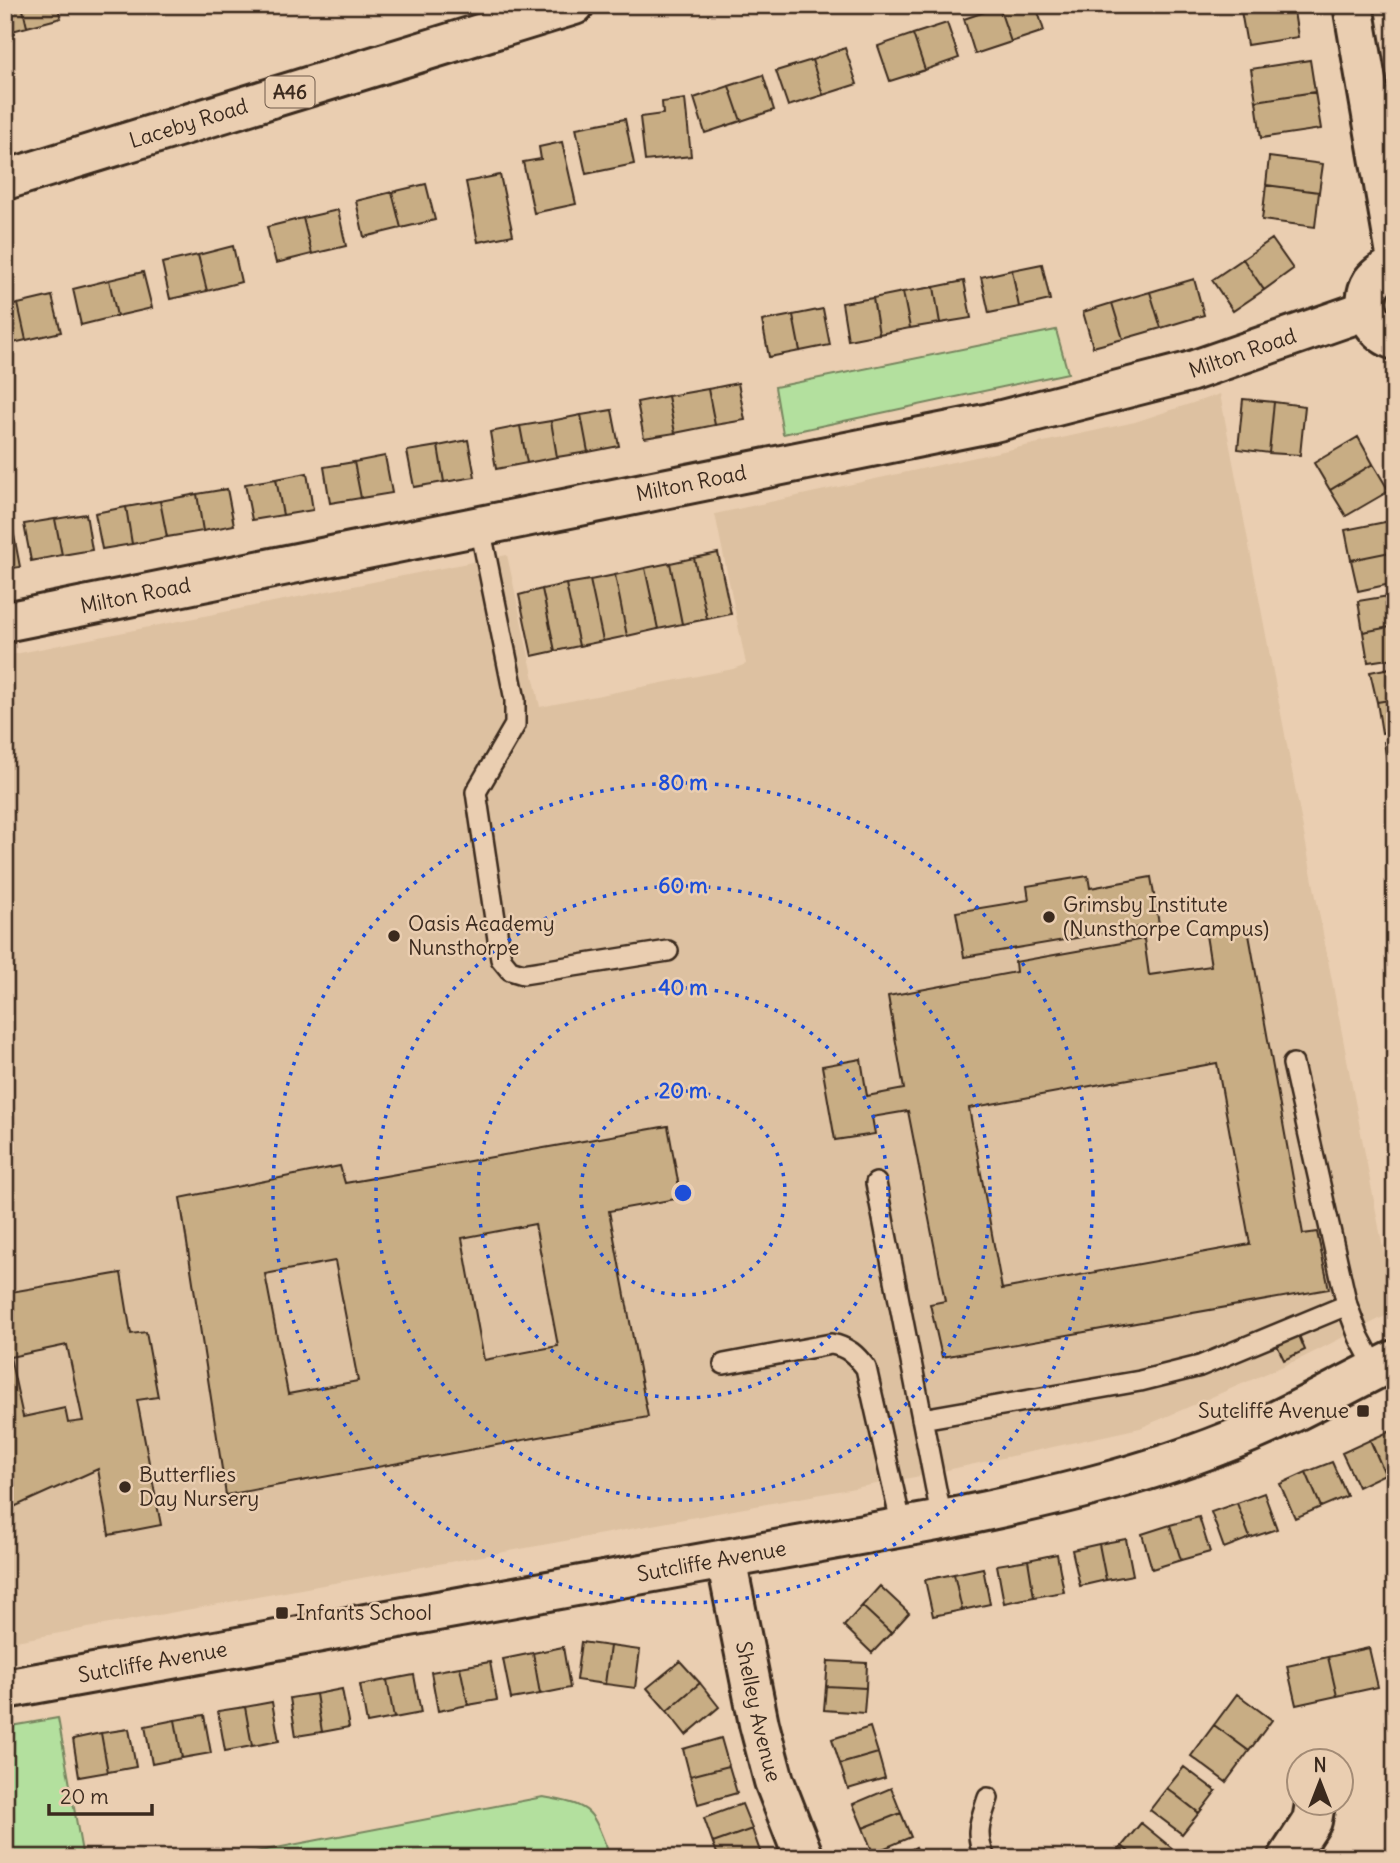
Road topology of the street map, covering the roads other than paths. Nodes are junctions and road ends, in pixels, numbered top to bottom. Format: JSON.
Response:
{"nodes":[{"id":1,"x":574,"y":5,"type":"edge"},
{"id":2,"x":1353,"y":5,"type":"edge"},
{"id":3,"x":5,"y":180,"type":"edge"},
{"id":4,"x":1395,"y":249,"type":"edge"},
{"id":5,"x":1395,"y":266,"type":"edge"},
{"id":6,"x":1367,"y":310,"type":"junction"},
{"id":7,"x":1395,"y":340,"type":"edge"},
{"id":8,"x":480,"y":527,"type":"junction"},
{"id":9,"x":5,"y":622,"type":"edge"},
{"id":10,"x":668,"y":951,"type":"dead end"},
{"id":11,"x":1293,"y":1064,"type":"dead end"},
{"id":12,"x":876,"y":1183,"type":"dead end"},
{"id":13,"x":1347,"y":1305,"type":"junction"},
{"id":14,"x":724,"y":1364,"type":"dead end"},
{"id":15,"x":1385,"y":1364,"type":"edge"},
{"id":16,"x":922,"y":1419,"type":"junction"},
{"id":17,"x":942,"y":1520,"type":"junction"},
{"id":18,"x":902,"y":1527,"type":"junction"},
{"id":19,"x":726,"y":1559,"type":"junction"},
{"id":20,"x":5,"y":1689,"type":"edge"},
{"id":21,"x":988,"y":1798,"type":"dead end"},
{"id":22,"x":1310,"y":1818,"type":"edge"},
{"id":23,"x":1314,"y":1818,"type":"edge"},
{"id":24,"x":804,"y":1858,"type":"edge"},
{"id":25,"x":985,"y":1858,"type":"edge"},
{"id":26,"x":1288,"y":1858,"type":"edge"},
{"id":27,"x":1318,"y":1858,"type":"edge"}],
"edges":[{"from":1,"to":3,"type":"main road","name":"Laceby Road","number":"A46"},
{"from":2,"to":4,"type":"main road"},
{"from":5,"to":6,"type":"main road"},
{"from":6,"to":7,"type":"main road"},
{"from":6,"to":8,"type":"main road","name":"Milton Road"},
{"from":8,"to":9,"type":"main road","name":"Milton Road"},
{"from":8,"to":10,"type":"lane"},
{"from":11,"to":13,"type":"lane"},
{"from":12,"to":16,"type":"lane"},
{"from":13,"to":15,"type":"lane"},
{"from":13,"to":16,"type":"lane"},
{"from":14,"to":18,"type":"lane"},
{"from":15,"to":17,"type":"main road","name":"Sutcliffe Avenue"},
{"from":16,"to":17,"type":"lane"},
{"from":17,"to":18,"type":"main road","name":"Sutcliffe Avenue"},
{"from":18,"to":19,"type":"main road","name":"Sutcliffe Avenue"},
{"from":19,"to":20,"type":"main road","name":"Sutcliffe Avenue"},
{"from":19,"to":24,"type":"main road","name":"Shelley Avenue"},
{"from":21,"to":25,"type":"lane"},
{"from":22,"to":26,"type":"main road"},
{"from":23,"to":27,"type":"main road"}]}
